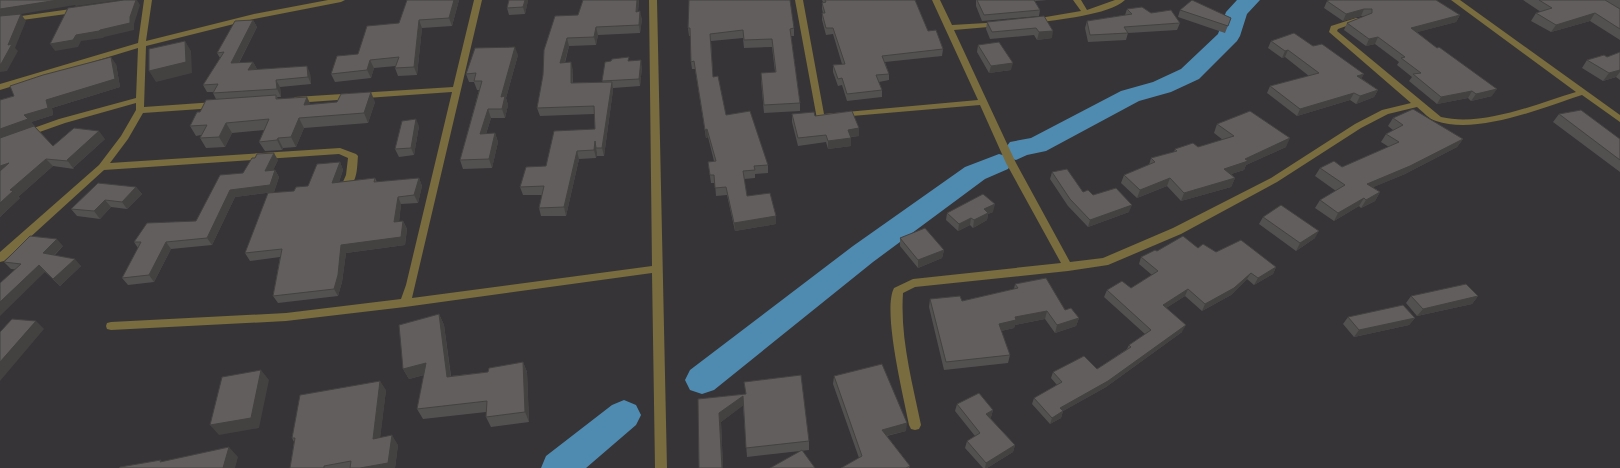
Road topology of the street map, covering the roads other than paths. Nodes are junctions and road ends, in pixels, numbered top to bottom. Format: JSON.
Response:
{"nodes":[{"id":1,"x":144,"y":0,"type":"edge"},
{"id":2,"x":341,"y":0,"type":"edge"},
{"id":3,"x":478,"y":0,"type":"edge"},
{"id":4,"x":653,"y":0,"type":"edge"},
{"id":5,"x":799,"y":0,"type":"edge"},
{"id":6,"x":936,"y":0,"type":"edge"},
{"id":7,"x":1077,"y":0,"type":"edge"},
{"id":8,"x":1121,"y":0,"type":"edge"},
{"id":9,"x":1455,"y":0,"type":"edge"},
{"id":10,"x":86,"y":9,"type":"edge"},
{"id":11,"x":1085,"y":12,"type":"junction"},
{"id":12,"x":1364,"y":19,"type":"edge"},
{"id":13,"x":0,"y":21,"type":"edge"},
{"id":14,"x":1024,"y":23,"type":"edge"},
{"id":15,"x":1010,"y":24,"type":"edge"},
{"id":16,"x":948,"y":28,"type":"junction"},
{"id":17,"x":142,"y":44,"type":"junction"},
{"id":18,"x":0,"y":87,"type":"edge"},
{"id":19,"x":457,"y":89,"type":"junction"},
{"id":20,"x":1584,"y":92,"type":"junction"},
{"id":21,"x":140,"y":99,"type":"junction"},
{"id":22,"x":282,"y":101,"type":"edge"},
{"id":23,"x":982,"y":102,"type":"junction"},
{"id":24,"x":227,"y":104,"type":"edge"},
{"id":25,"x":1418,"y":104,"type":"junction"},
{"id":26,"x":140,"y":110,"type":"junction"},
{"id":27,"x":1620,"y":119,"type":"edge"},
{"id":28,"x":0,"y":143,"type":"edge"},
{"id":29,"x":102,"y":167,"type":"junction"},
{"id":30,"x":347,"y":184,"type":"edge"},
{"id":31,"x":0,"y":258,"type":"edge"},
{"id":32,"x":1068,"y":267,"type":"junction"},
{"id":33,"x":657,"y":269,"type":"junction"},
{"id":34,"x":405,"y":303,"type":"junction"},
{"id":35,"x":111,"y":326,"type":"dead end"},
{"id":36,"x":915,"y":425,"type":"dead end"},
{"id":37,"x":660,"y":468,"type":"edge"}],
"edges":[{"from":1,"to":17,"type":"street"},
{"from":2,"to":17,"type":"street"},
{"from":3,"to":19,"type":"street"},
{"from":4,"to":33,"type":"street"},
{"from":5,"to":23,"type":"street"},
{"from":6,"to":16,"type":"street"},
{"from":7,"to":11,"type":"street"},
{"from":8,"to":11,"type":"street"},
{"from":9,"to":20,"type":"street"},
{"from":10,"to":13,"type":"street"},
{"from":11,"to":14,"type":"street"},
{"from":12,"to":25,"type":"street"},
{"from":15,"to":16,"type":"street"},
{"from":16,"to":23,"type":"street"},
{"from":17,"to":18,"type":"street"},
{"from":17,"to":21,"type":"street"},
{"from":19,"to":22,"type":"street"},
{"from":19,"to":34,"type":"street"},
{"from":20,"to":25,"type":"street"},
{"from":20,"to":27,"type":"street"},
{"from":21,"to":26,"type":"street"},
{"from":21,"to":28,"type":"street"},
{"from":23,"to":32,"type":"street"},
{"from":24,"to":26,"type":"street"},
{"from":25,"to":32,"type":"street"},
{"from":26,"to":29,"type":"street"},
{"from":29,"to":30,"type":"street"},
{"from":29,"to":31,"type":"street"},
{"from":32,"to":36,"type":"street"},
{"from":33,"to":34,"type":"street"},
{"from":33,"to":37,"type":"street"},
{"from":34,"to":35,"type":"street"}]}
